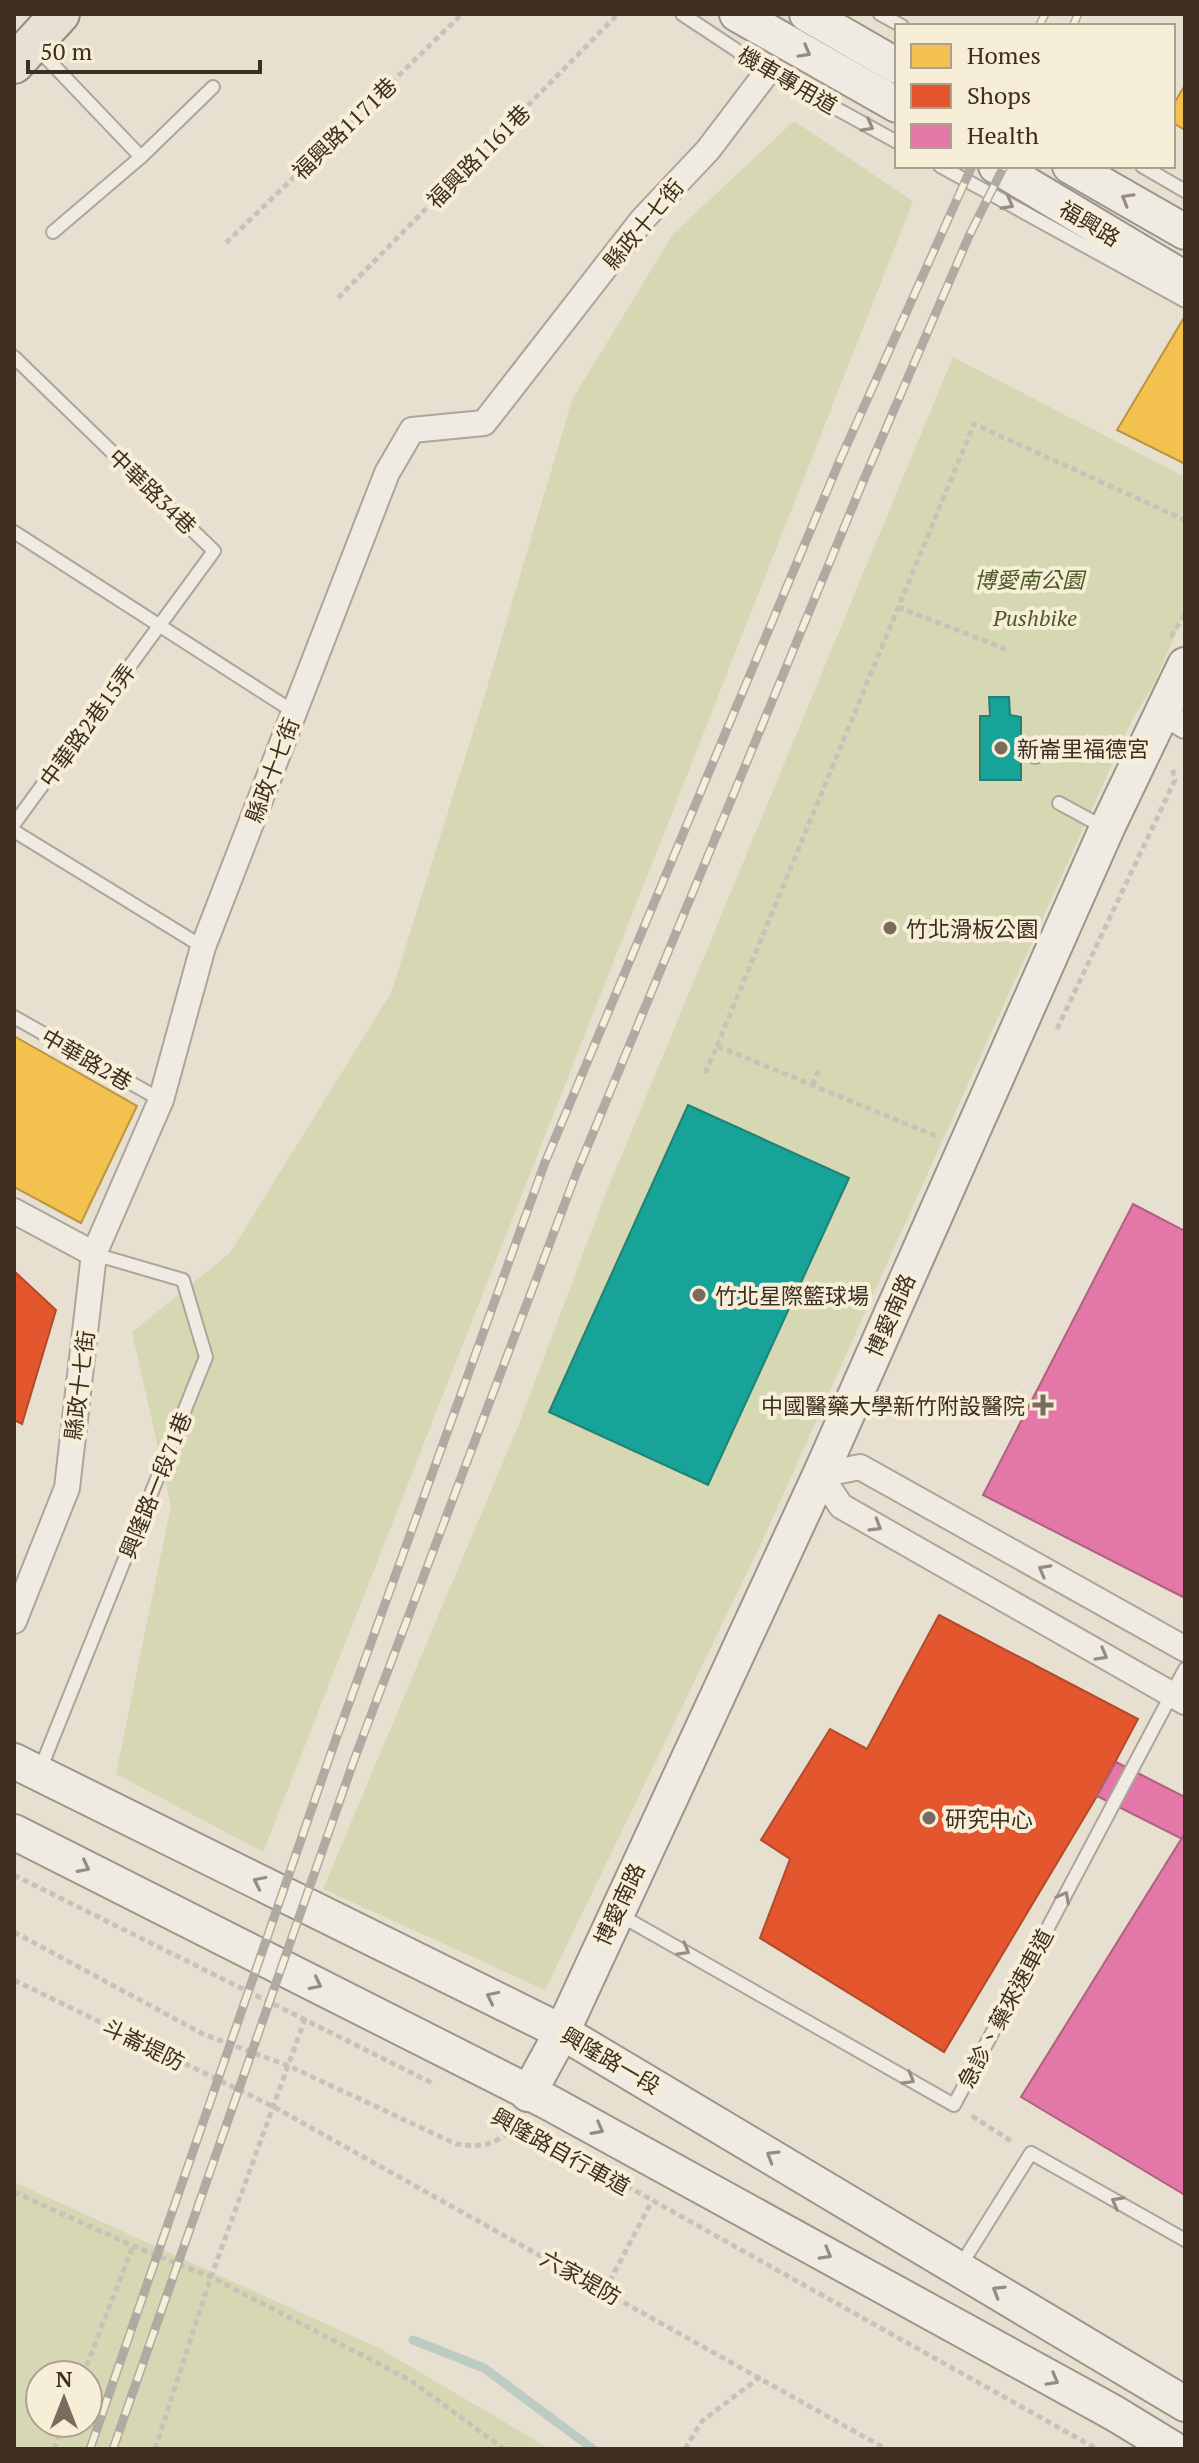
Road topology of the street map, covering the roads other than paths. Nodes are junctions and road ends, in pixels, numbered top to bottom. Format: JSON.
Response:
{"nodes":[{"id":1,"x":60,"y":14,"type":"edge"},
{"id":2,"x":682,"y":14,"type":"edge"},
{"id":3,"x":737,"y":14,"type":"edge"},
{"id":4,"x":807,"y":14,"type":"edge"},
{"id":5,"x":23,"y":54,"type":"edge"},
{"id":6,"x":895,"y":65,"type":"edge"},
{"id":7,"x":768,"y":71,"type":"junction"},
{"id":8,"x":213,"y":87,"type":"dead end"},
{"id":9,"x":895,"y":104,"type":"edge"},
{"id":10,"x":895,"y":141,"type":"edge"},
{"id":11,"x":141,"y":157,"type":"junction"},
{"id":12,"x":944,"y":168,"type":"edge"},
{"id":13,"x":999,"y":168,"type":"edge"},
{"id":14,"x":1073,"y":168,"type":"edge"},
{"id":15,"x":1145,"y":168,"type":"edge"},
{"id":16,"x":1185,"y":191,"type":"edge"},
{"id":17,"x":53,"y":232,"type":"dead end"},
{"id":18,"x":1185,"y":232,"type":"edge"},
{"id":19,"x":1185,"y":279,"type":"edge"},
{"id":20,"x":1185,"y":301,"type":"edge"},
{"id":21,"x":14,"y":357,"type":"edge"},
{"id":22,"x":14,"y":532,"type":"edge"},
{"id":23,"x":160,"y":625,"type":"junction"},
{"id":24,"x":1185,"y":665,"type":"edge"},
{"id":25,"x":294,"y":712,"type":"junction"},
{"id":26,"x":1173,"y":719,"type":"edge"},
{"id":27,"x":1059,"y":803,"type":"dead end"},
{"id":28,"x":14,"y":824,"type":"edge"},
{"id":29,"x":1107,"y":828,"type":"junction"},
{"id":30,"x":14,"y":831,"type":"edge"},
{"id":31,"x":203,"y":947,"type":"junction"},
{"id":32,"x":14,"y":1017,"type":"edge"},
{"id":33,"x":161,"y":1100,"type":"junction"},
{"id":34,"x":14,"y":1211,"type":"edge"},
{"id":35,"x":94,"y":1254,"type":"junction"},
{"id":36,"x":820,"y":1475,"type":"junction"},
{"id":37,"x":14,"y":1621,"type":"edge"},
{"id":38,"x":1185,"y":1649,"type":"edge"},
{"id":39,"x":1185,"y":1669,"type":"edge"},
{"id":40,"x":1178,"y":1698,"type":"edge"},
{"id":41,"x":26,"y":1767,"type":"edge"},
{"id":42,"x":14,"y":1832,"type":"edge"},
{"id":43,"x":615,"y":1913,"type":"junction"},
{"id":44,"x":562,"y":2032,"type":"junction"},
{"id":45,"x":516,"y":2112,"type":"junction"},
{"id":46,"x":1185,"y":2240,"type":"edge"},
{"id":47,"x":959,"y":2268,"type":"junction"},
{"id":48,"x":1185,"y":2404,"type":"edge"},
{"id":49,"x":1173,"y":2449,"type":"edge"}],
"edges":[{"from":1,"to":5,"type":"main road"},
{"from":2,"to":7,"type":"lane","name":"機車專用道"},
{"from":3,"to":9,"type":"street","one_way":true},
{"from":4,"to":6,"type":"street"},
{"from":5,"to":11,"type":"lane"},
{"from":7,"to":10,"type":"lane","name":"機車專用道","one_way":true},
{"from":7,"to":25,"type":"street","name":"縣政十七街"},
{"from":8,"to":11,"type":"lane"},
{"from":11,"to":17,"type":"lane"},
{"from":12,"to":20,"type":"lane","one_way":true},
{"from":13,"to":19,"type":"street","name":"福興路"},
{"from":18,"to":14,"type":"street","name":"福興路","one_way":true},
{"from":15,"to":16,"type":"lane"},
{"from":21,"to":23,"type":"lane","name":"中華路34巷"},
{"from":22,"to":23,"type":"lane"},
{"from":23,"to":25,"type":"lane"},
{"from":23,"to":28,"type":"lane","name":"中華路2巷15弄"},
{"from":24,"to":26,"type":"street","name":"博愛南路"},
{"from":25,"to":31,"type":"street","name":"縣政十七街"},
{"from":26,"to":29,"type":"street","name":"博愛南路"},
{"from":27,"to":29,"type":"lane"},
{"from":29,"to":36,"type":"street","name":"博愛南路"},
{"from":30,"to":31,"type":"lane"},
{"from":31,"to":33,"type":"street","name":"縣政十七街"},
{"from":32,"to":33,"type":"lane","name":"中華路2巷"},
{"from":33,"to":35,"type":"street","name":"縣政十七街"},
{"from":34,"to":35,"type":"street"},
{"from":35,"to":37,"type":"street","name":"縣政十七街"},
{"from":35,"to":41,"type":"lane","name":"興隆路一段71巷"},
{"from":38,"to":36,"type":"street","one_way":true},
{"from":36,"to":40,"type":"street","one_way":true},
{"from":36,"to":43,"type":"street","name":"博愛南路"},
{"from":39,"to":40,"type":"lane","name":"急診、藥來速車道"},
{"from":43,"to":40,"type":"lane","name":"急診、藥來速車道","one_way":true},
{"from":44,"to":41,"type":"street","name":"興隆路一段","one_way":true},
{"from":42,"to":45,"type":"street","one_way":true},
{"from":43,"to":44,"type":"street","name":"博愛南路"},
{"from":44,"to":45,"type":"street","name":"博愛南路"},
{"from":47,"to":44,"type":"street","name":"興隆路一段","one_way":true},
{"from":45,"to":49,"type":"street","one_way":true},
{"from":46,"to":47,"type":"lane","one_way":true},
{"from":48,"to":47,"type":"street","name":"興隆路一段","one_way":true}]}
